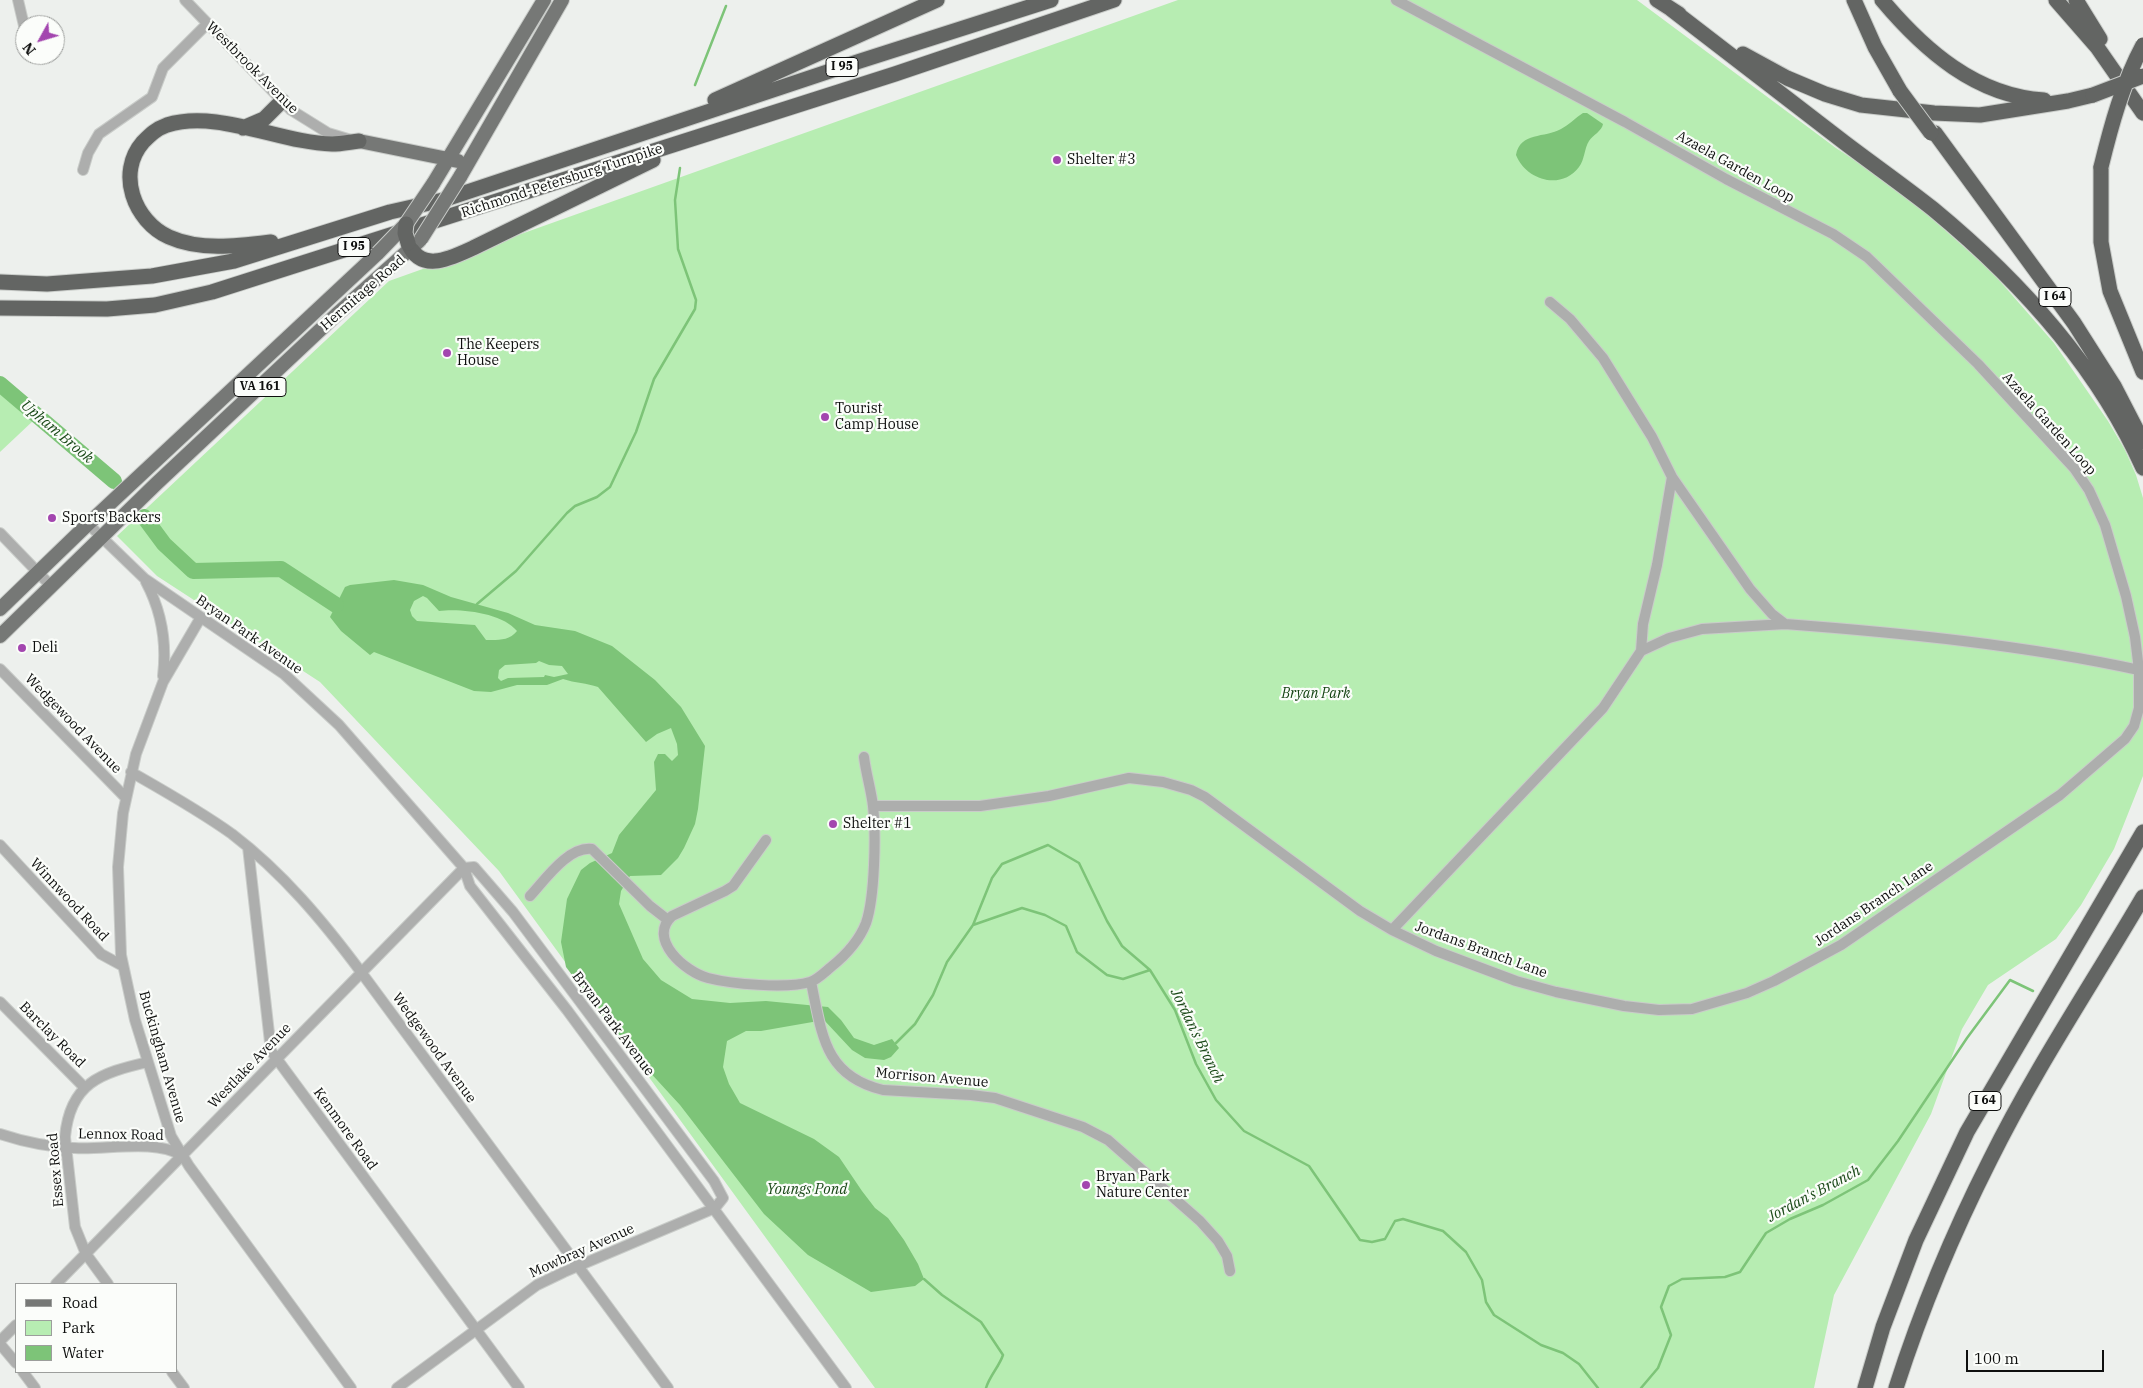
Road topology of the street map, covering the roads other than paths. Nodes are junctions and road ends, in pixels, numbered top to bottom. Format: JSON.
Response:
{"nodes":[{"id":1,"x":18,"y":0,"type":"edge"},
{"id":2,"x":185,"y":0,"type":"edge"},
{"id":3,"x":544,"y":0,"type":"edge"},
{"id":4,"x":562,"y":0,"type":"edge"},
{"id":5,"x":937,"y":0,"type":"edge"},
{"id":6,"x":1051,"y":0,"type":"edge"},
{"id":7,"x":1114,"y":0,"type":"edge"},
{"id":8,"x":1396,"y":0,"type":"edge"},
{"id":9,"x":1657,"y":0,"type":"edge"},
{"id":10,"x":1854,"y":0,"type":"edge"},
{"id":11,"x":1865,"y":0,"type":"edge"},
{"id":12,"x":1882,"y":0,"type":"edge"},
{"id":13,"x":2056,"y":0,"type":"edge"},
{"id":14,"x":2076,"y":0,"type":"edge"},
{"id":15,"x":1671,"y":9,"type":"junction"},
{"id":16,"x":22,"y":15,"type":"edge"},
{"id":17,"x":207,"y":24,"type":"junction"},
{"id":18,"x":2143,"y":45,"type":"edge"},
{"id":19,"x":2143,"y":76,"type":"edge"},
{"id":20,"x":1904,"y":91,"type":"junction"},
{"id":21,"x":282,"y":101,"type":"junction"},
{"id":22,"x":2068,"y":101,"type":"junction"},
{"id":23,"x":2143,"y":112,"type":"edge"},
{"id":24,"x":243,"y":128,"type":"junction"},
{"id":25,"x":633,"y":136,"type":"junction"},
{"id":26,"x":699,"y":137,"type":"junction"},
{"id":27,"x":359,"y":141,"type":"junction"},
{"id":28,"x":449,"y":159,"type":"junction"},
{"id":29,"x":468,"y":164,"type":"junction"},
{"id":30,"x":83,"y":170,"type":"dead end"},
{"id":31,"x":406,"y":224,"type":"junction"},
{"id":32,"x":329,"y":231,"type":"junction"},
{"id":33,"x":414,"y":244,"type":"junction"},
{"id":34,"x":0,"y":282,"type":"edge"},
{"id":35,"x":1550,"y":302,"type":"dead end"},
{"id":36,"x":0,"y":308,"type":"edge"},
{"id":37,"x":2143,"y":372,"type":"edge"},
{"id":38,"x":2143,"y":442,"type":"edge"},
{"id":39,"x":2143,"y":468,"type":"edge"},
{"id":40,"x":1672,"y":477,"type":"junction"},
{"id":41,"x":88,"y":524,"type":"junction"},
{"id":42,"x":0,"y":533,"type":"edge"},
{"id":43,"x":101,"y":537,"type":"junction"},
{"id":44,"x":38,"y":572,"type":"junction"},
{"id":45,"x":145,"y":579,"type":"junction"},
{"id":46,"x":51,"y":586,"type":"junction"},
{"id":47,"x":0,"y":609,"type":"edge"},
{"id":48,"x":201,"y":617,"type":"junction"},
{"id":49,"x":1786,"y":624,"type":"junction"},
{"id":50,"x":0,"y":636,"type":"edge"},
{"id":51,"x":1641,"y":651,"type":"junction"},
{"id":52,"x":1,"y":670,"type":"edge"},
{"id":53,"x":2139,"y":670,"type":"junction"},
{"id":54,"x":163,"y":682,"type":"junction"},
{"id":55,"x":864,"y":757,"type":"dead end"},
{"id":56,"x":131,"y":772,"type":"junction"},
{"id":57,"x":126,"y":798,"type":"junction"},
{"id":58,"x":873,"y":806,"type":"junction"},
{"id":59,"x":2143,"y":832,"type":"edge"},
{"id":60,"x":766,"y":840,"type":"dead end"},
{"id":61,"x":0,"y":845,"type":"edge"},
{"id":62,"x":248,"y":847,"type":"junction"},
{"id":63,"x":464,"y":868,"type":"junction"},
{"id":64,"x":530,"y":896,"type":"dead end"},
{"id":65,"x":2143,"y":897,"type":"edge"},
{"id":66,"x":668,"y":920,"type":"junction"},
{"id":67,"x":1392,"y":930,"type":"junction"},
{"id":68,"x":124,"y":966,"type":"junction"},
{"id":69,"x":361,"y":972,"type":"junction"},
{"id":70,"x":811,"y":982,"type":"junction"},
{"id":71,"x":0,"y":1002,"type":"edge"},
{"id":72,"x":276,"y":1059,"type":"junction"},
{"id":73,"x":148,"y":1062,"type":"junction"},
{"id":74,"x":84,"y":1087,"type":"junction"},
{"id":75,"x":0,"y":1134,"type":"edge"},
{"id":76,"x":66,"y":1147,"type":"junction"},
{"id":77,"x":182,"y":1155,"type":"junction"},
{"id":78,"x":715,"y":1208,"type":"junction"},
{"id":79,"x":86,"y":1254,"type":"junction"},
{"id":80,"x":577,"y":1266,"type":"junction"},
{"id":81,"x":1230,"y":1271,"type":"dead end"},
{"id":82,"x":57,"y":1283,"type":"edge"},
{"id":83,"x":107,"y":1283,"type":"edge"},
{"id":84,"x":15,"y":1326,"type":"edge"},
{"id":85,"x":476,"y":1330,"type":"junction"},
{"id":86,"x":0,"y":1343,"type":"edge"},
{"id":87,"x":15,"y":1362,"type":"edge"},
{"id":88,"x":24,"y":1373,"type":"edge"},
{"id":89,"x":173,"y":1373,"type":"edge"},
{"id":90,"x":35,"y":1388,"type":"edge"},
{"id":91,"x":184,"y":1388,"type":"edge"},
{"id":92,"x":351,"y":1388,"type":"edge"},
{"id":93,"x":397,"y":1388,"type":"edge"},
{"id":94,"x":519,"y":1388,"type":"edge"},
{"id":95,"x":668,"y":1388,"type":"edge"},
{"id":96,"x":846,"y":1388,"type":"edge"},
{"id":97,"x":1865,"y":1388,"type":"edge"},
{"id":98,"x":1896,"y":1388,"type":"edge"}],
"edges":[{"from":1,"to":16,"type":"street"},
{"from":2,"to":17,"type":"street","name":"Westbrook Avenue"},
{"from":3,"to":28,"type":"main road","name":"Hermitage Road","number":"VA 161"},
{"from":4,"to":29,"type":"main road","name":"Hermitage Road","number":"VA 161"},
{"from":5,"to":25,"type":"highway"},
{"from":6,"to":25,"type":"highway","name":"Richmond-Petersburg Turnpike","number":"I 95"},
{"from":7,"to":26,"type":"highway","name":"Richmond-Petersburg Turnpike","number":"I 95"},
{"from":8,"to":53,"type":"street","name":"Azaela Garden Loop"},
{"from":9,"to":15,"type":"highway"},
{"from":10,"to":20,"type":"highway"},
{"from":11,"to":20,"type":"highway","number":"I 64"},
{"from":12,"to":22,"type":"highway"},
{"from":13,"to":23,"type":"highway"},
{"from":14,"to":23,"type":"highway"},
{"from":15,"to":22,"type":"highway"},
{"from":15,"to":39,"type":"highway"},
{"from":17,"to":21,"type":"street","name":"Westbrook Avenue"},
{"from":17,"to":30,"type":"street"},
{"from":18,"to":37,"type":"highway","bridge":true},
{"from":19,"to":22,"type":"highway","bridge":true},
{"from":20,"to":38,"type":"highway","number":"I 64"},
{"from":21,"to":24,"type":"highway"},
{"from":21,"to":27,"type":"street","name":"Westbrook Avenue"},
{"from":24,"to":27,"type":"highway"},
{"from":24,"to":32,"type":"highway"},
{"from":25,"to":32,"type":"highway","name":"Richmond-Petersburg Turnpike","number":"I 95"},
{"from":26,"to":33,"type":"highway"},
{"from":26,"to":36,"type":"highway","name":"Richmond-Petersburg Turnpike","number":"I 95"},
{"from":27,"to":28,"type":"main road","name":"Westbrook Avenue"},
{"from":28,"to":29,"type":"main road","name":"Westbrook Avenue"},
{"from":28,"to":31,"type":"main road","name":"Hermitage Road","number":"VA 161","bridge":true},
{"from":29,"to":33,"type":"main road","name":"Hermitage Road","number":"VA 161","bridge":true},
{"from":31,"to":33,"type":"highway","bridge":true},
{"from":31,"to":41,"type":"main road","name":"Hermitage Road","number":"VA 161","bridge":true},
{"from":32,"to":34,"type":"highway","name":"Richmond-Petersburg Turnpike","number":"I 95"},
{"from":33,"to":43,"type":"main road","name":"Hermitage Road","number":"VA 161"},
{"from":35,"to":40,"type":"street"},
{"from":40,"to":49,"type":"street"},
{"from":40,"to":51,"type":"street"},
{"from":41,"to":43,"type":"street","name":"Bryan Park Avenue"},
{"from":41,"to":44,"type":"main road","number":"VA 161"},
{"from":42,"to":44,"type":"street"},
{"from":43,"to":45,"type":"street","name":"Bryan Park Avenue"},
{"from":43,"to":46,"type":"main road","number":"VA 161"},
{"from":44,"to":46,"type":"street"},
{"from":44,"to":47,"type":"main road","number":"VA 161"},
{"from":45,"to":48,"type":"street","name":"Bryan Park Avenue"},
{"from":45,"to":54,"type":"street","name":"Buckingham Avenue"},
{"from":46,"to":50,"type":"main road","number":"VA 161"},
{"from":48,"to":54,"type":"street","name":"Buckingham Avenue"},
{"from":48,"to":63,"type":"street","name":"Bryan Park Avenue"},
{"from":49,"to":51,"type":"street"},
{"from":49,"to":53,"type":"street"},
{"from":51,"to":67,"type":"street"},
{"from":52,"to":57,"type":"street","name":"Wedgewood Avenue"},
{"from":53,"to":67,"type":"street","name":"Jordans Branch Lane"},
{"from":54,"to":56,"type":"street","name":"Buckingham Avenue"},
{"from":55,"to":58,"type":"street"},
{"from":56,"to":57,"type":"street","name":"Buckingham Avenue"},
{"from":56,"to":62,"type":"street","name":"Wedgewood Avenue"},
{"from":57,"to":68,"type":"street","name":"Buckingham Avenue"},
{"from":58,"to":67,"type":"street","name":"Jordans Branch Lane"},
{"from":58,"to":70,"type":"street"},
{"from":59,"to":97,"type":"highway","number":"I 64"},
{"from":60,"to":66,"type":"street"},
{"from":61,"to":68,"type":"street","name":"Winnwood Road"},
{"from":62,"to":69,"type":"street","name":"Wedgewood Avenue"},
{"from":62,"to":72,"type":"street","name":"Kenmore Road"},
{"from":63,"to":69,"type":"street","name":"Westlake Avenue"},
{"from":63,"to":78,"type":"street","name":"Bryan Park Avenue"},
{"from":63,"to":78,"type":"street","name":"Bryan Park Avenue"},
{"from":64,"to":66,"type":"street"},
{"from":65,"to":98,"type":"highway","number":"I 64"},
{"from":66,"to":70,"type":"street"},
{"from":68,"to":73,"type":"street","name":"Buckingham Avenue"},
{"from":69,"to":72,"type":"street","name":"Westlake Avenue"},
{"from":69,"to":80,"type":"street","name":"Wedgewood Avenue"},
{"from":70,"to":81,"type":"street","name":"Morrison Avenue"},
{"from":71,"to":74,"type":"street","name":"Barclay Road"},
{"from":72,"to":77,"type":"street","name":"Westlake Avenue"},
{"from":72,"to":85,"type":"street","name":"Kenmore Road"},
{"from":73,"to":74,"type":"street"},
{"from":73,"to":77,"type":"street","name":"Buckingham Avenue"},
{"from":74,"to":76,"type":"street","name":"Essex Road"},
{"from":75,"to":76,"type":"street","name":"Lennox Road"},
{"from":76,"to":77,"type":"street","name":"Lennox Road"},
{"from":76,"to":79,"type":"street","name":"Essex Road"},
{"from":77,"to":79,"type":"street","name":"Westlake Avenue"},
{"from":77,"to":92,"type":"street","name":"Buckingham Avenue"},
{"from":78,"to":80,"type":"street","name":"Mowbray Avenue"},
{"from":78,"to":96,"type":"street","name":"Bryan Park Avenue"},
{"from":79,"to":82,"type":"street","name":"Westlake Avenue"},
{"from":79,"to":83,"type":"street","name":"Essex Road"},
{"from":80,"to":85,"type":"street","name":"Mowbray Avenue"},
{"from":80,"to":95,"type":"street","name":"Wedgewood Avenue"},
{"from":84,"to":86,"type":"street"},
{"from":85,"to":93,"type":"street","name":"Mowbray Avenue"},
{"from":85,"to":94,"type":"street","name":"Kenmore Road"},
{"from":86,"to":87,"type":"street"},
{"from":88,"to":90,"type":"street"},
{"from":89,"to":91,"type":"street"}]}
